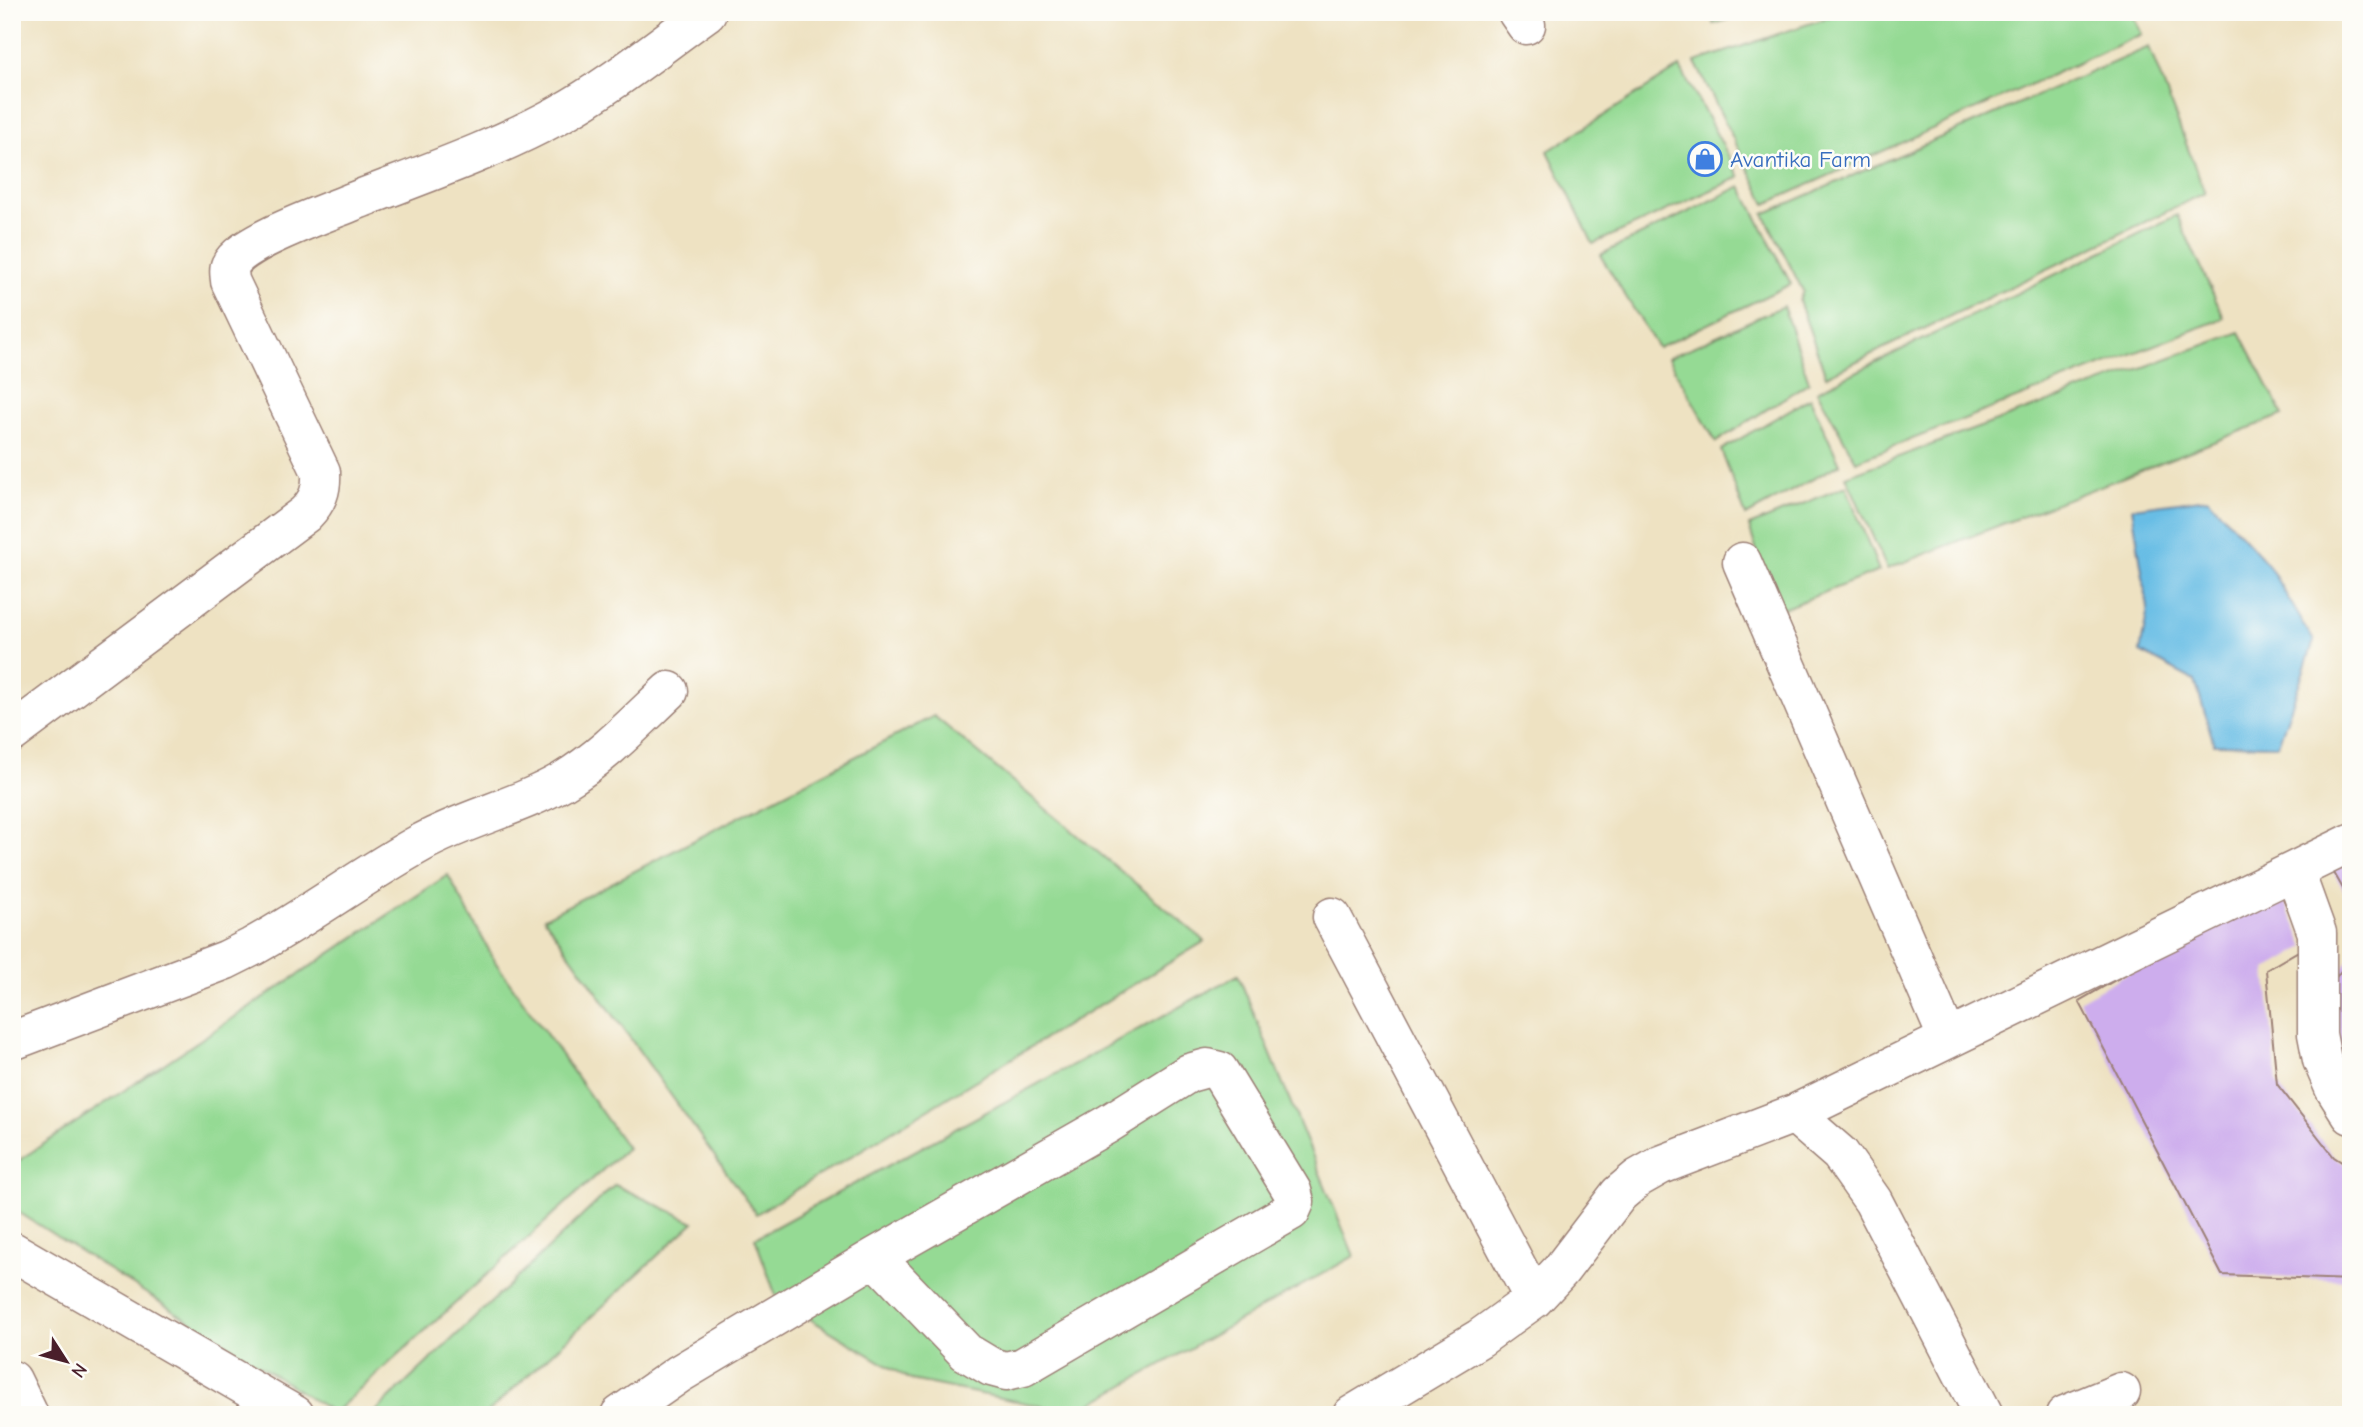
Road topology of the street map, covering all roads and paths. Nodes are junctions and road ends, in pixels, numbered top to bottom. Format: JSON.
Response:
{"nodes":[{"id":1,"x":707,"y":12,"type":"edge"},
{"id":2,"x":1742,"y":562,"type":"dead end"},
{"id":3,"x":669,"y":691,"type":"dead end"},
{"id":4,"x":12,"y":733,"type":"edge"},
{"id":5,"x":2351,"y":843,"type":"edge"},
{"id":6,"x":2295,"y":872,"type":"junction"},
{"id":7,"x":1332,"y":917,"type":"dead end"},
{"id":8,"x":1948,"y":1039,"type":"junction"},
{"id":9,"x":12,"y":1041,"type":"edge"},
{"id":10,"x":1794,"y":1114,"type":"junction"},
{"id":11,"x":2351,"y":1115,"type":"edge"},
{"id":12,"x":12,"y":1251,"type":"edge"},
{"id":13,"x":875,"y":1257,"type":"junction"},
{"id":14,"x":1534,"y":1299,"type":"junction"},
{"id":15,"x":12,"y":1380,"type":"edge"},
{"id":16,"x":2120,"y":1392,"type":"dead end"},
{"id":17,"x":29,"y":1415,"type":"edge"},
{"id":18,"x":295,"y":1415,"type":"edge"},
{"id":19,"x":620,"y":1415,"type":"edge"},
{"id":20,"x":1352,"y":1415,"type":"edge"},
{"id":21,"x":1984,"y":1415,"type":"edge"},
{"id":22,"x":2065,"y":1415,"type":"edge"}],
"edges":[{"from":1,"to":4,"type":"street"},
{"from":2,"to":8,"type":"street"},
{"from":3,"to":9,"type":"street"},
{"from":5,"to":6,"type":"street"},
{"from":6,"to":8,"type":"street"},
{"from":6,"to":11,"type":"street"},
{"from":7,"to":14,"type":"street"},
{"from":8,"to":10,"type":"street"},
{"from":10,"to":14,"type":"street"},
{"from":10,"to":21,"type":"street"},
{"from":12,"to":18,"type":"street"},
{"from":13,"to":13,"type":"street"},
{"from":13,"to":19,"type":"street"},
{"from":14,"to":20,"type":"street"},
{"from":15,"to":17,"type":"street"},
{"from":16,"to":22,"type":"street"}]}
